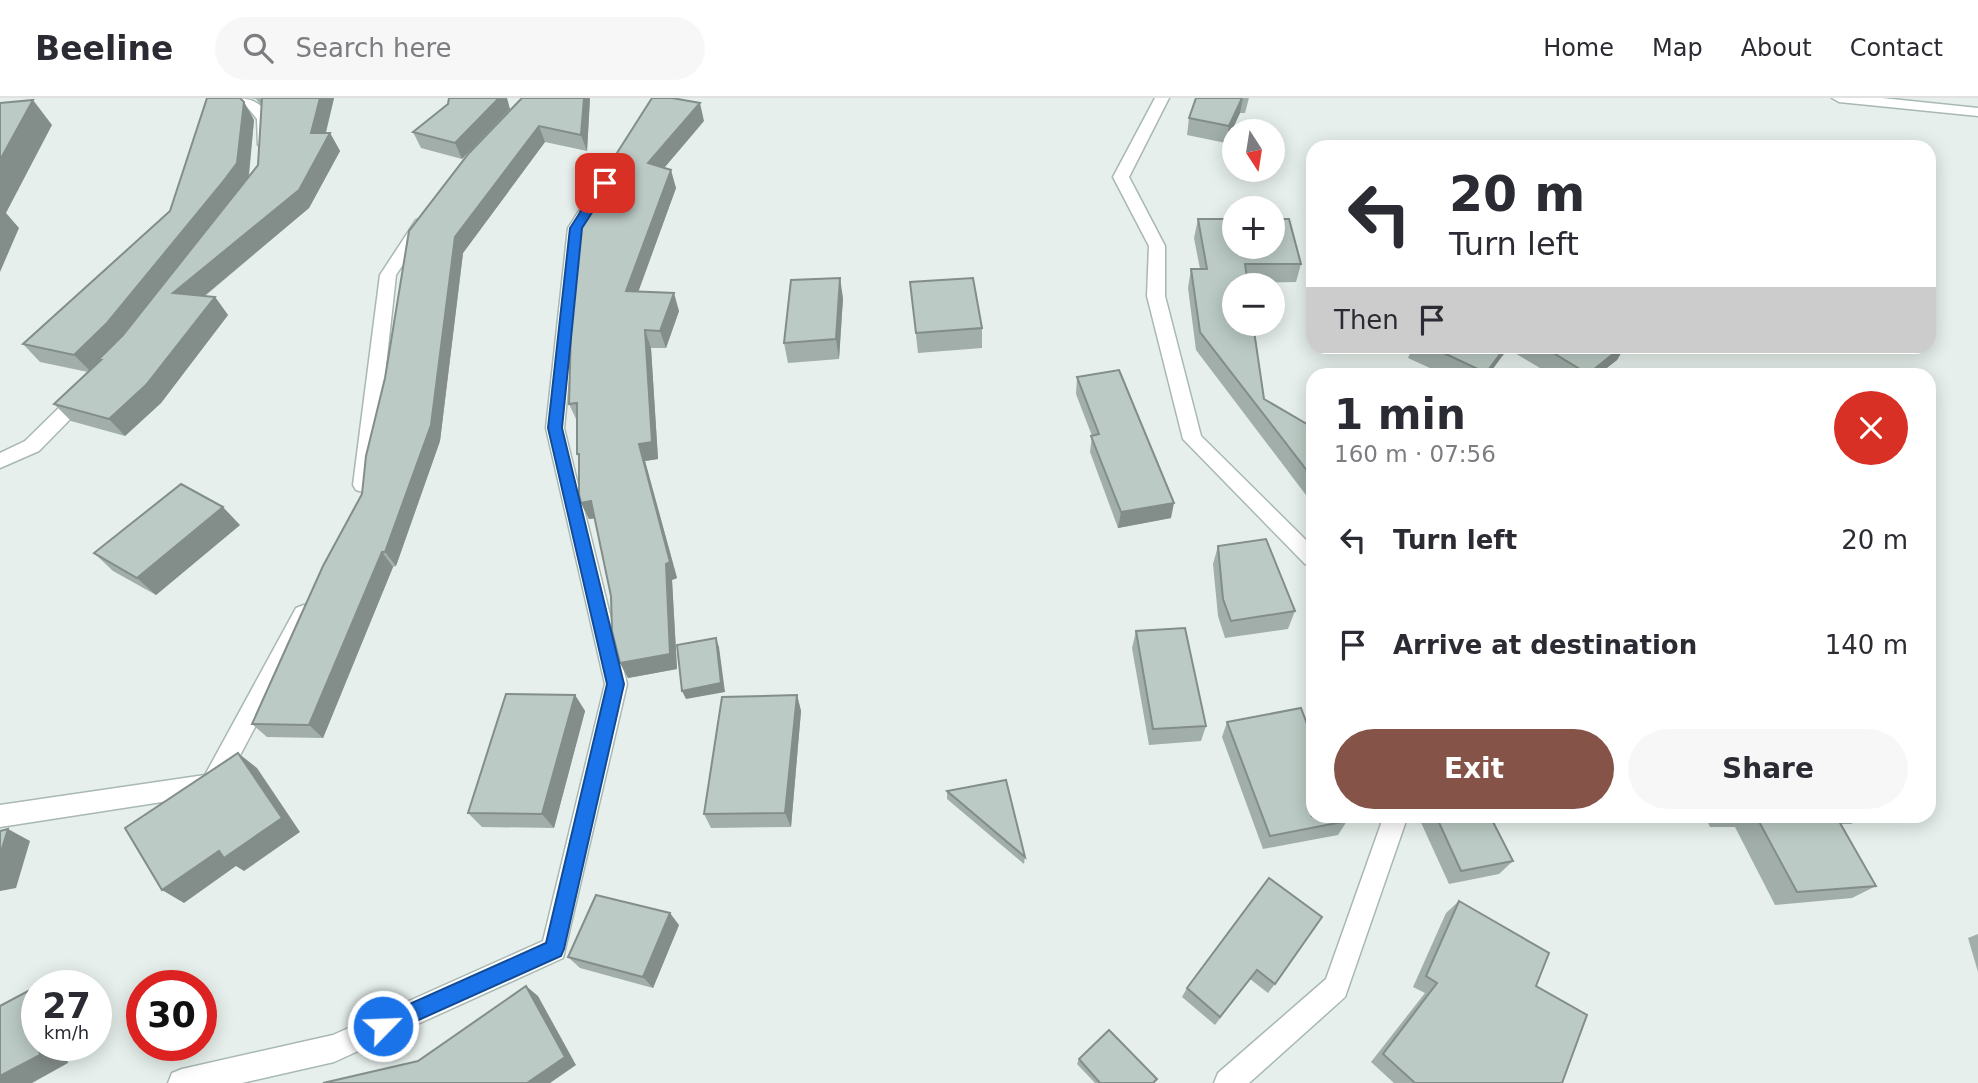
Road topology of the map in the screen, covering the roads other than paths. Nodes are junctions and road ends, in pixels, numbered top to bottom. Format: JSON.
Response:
{"nodes":[{"id":1,"x":237,"y":98,"type":"edge"},
{"id":2,"x":1162,"y":98,"type":"edge"},
{"id":3,"x":1839,"y":98,"type":"edge"},
{"id":4,"x":1978,"y":112,"type":"edge"},
{"id":5,"x":261,"y":160,"type":"edge"},
{"id":6,"x":605,"y":183,"type":"edge"},
{"id":7,"x":431,"y":211,"type":"edge"},
{"id":8,"x":100,"y":377,"type":"edge"},
{"id":9,"x":0,"y":461,"type":"edge"},
{"id":10,"x":360,"y":509,"type":"edge"},
{"id":11,"x":1306,"y":552,"type":"edge"},
{"id":12,"x":315,"y":593,"type":"edge"},
{"id":13,"x":0,"y":816,"type":"edge"},
{"id":14,"x":1393,"y":823,"type":"edge"},
{"id":15,"x":182,"y":1083,"type":"edge"},
{"id":16,"x":1228,"y":1083,"type":"edge"}],
"edges":[{"from":1,"to":5,"type":"street"},
{"from":2,"to":11,"type":"street"},
{"from":3,"to":4,"type":"street"},
{"from":6,"to":15,"type":"street"},
{"from":7,"to":10,"type":"street"},
{"from":8,"to":9,"type":"street"},
{"from":12,"to":13,"type":"street"},
{"from":14,"to":16,"type":"street"}]}
